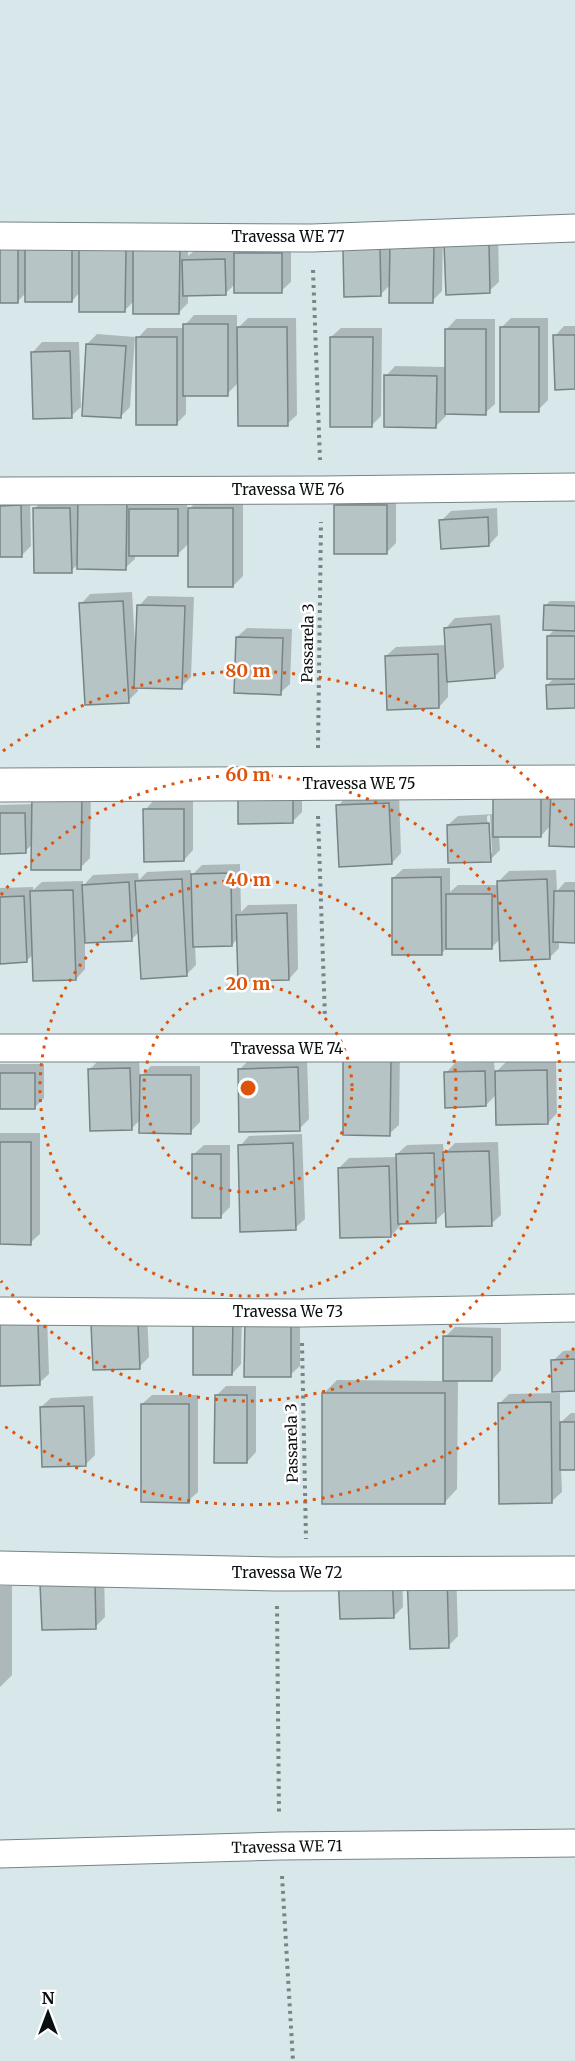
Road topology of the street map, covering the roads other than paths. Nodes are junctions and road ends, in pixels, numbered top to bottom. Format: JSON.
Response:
{"nodes":[{"id":1,"x":575,"y":228,"type":"edge"},
{"id":2,"x":0,"y":236,"type":"edge"},
{"id":3,"x":575,"y":487,"type":"edge"},
{"id":4,"x":0,"y":491,"type":"edge"},
{"id":5,"x":575,"y":782,"type":"edge"},
{"id":6,"x":0,"y":785,"type":"edge"},
{"id":7,"x":0,"y":1048,"type":"edge"},
{"id":8,"x":575,"y":1048,"type":"edge"},
{"id":9,"x":575,"y":1308,"type":"edge"},
{"id":10,"x":0,"y":1311,"type":"edge"},
{"id":11,"x":0,"y":1568,"type":"edge"},
{"id":12,"x":575,"y":1573,"type":"edge"},
{"id":13,"x":575,"y":1844,"type":"edge"},
{"id":14,"x":0,"y":1854,"type":"edge"}],
"edges":[{"from":1,"to":2,"type":"street","name":"Travessa WE 77"},
{"from":3,"to":4,"type":"street","name":"Travessa WE 76"},
{"from":5,"to":6,"type":"street","name":"Travessa WE 75"},
{"from":7,"to":8,"type":"street","name":"Travessa WE 74"},
{"from":9,"to":10,"type":"street","name":"Travessa We 73"},
{"from":11,"to":12,"type":"street","name":"Travessa We 72"},
{"from":13,"to":14,"type":"street","name":"Travessa WE 71"}]}
